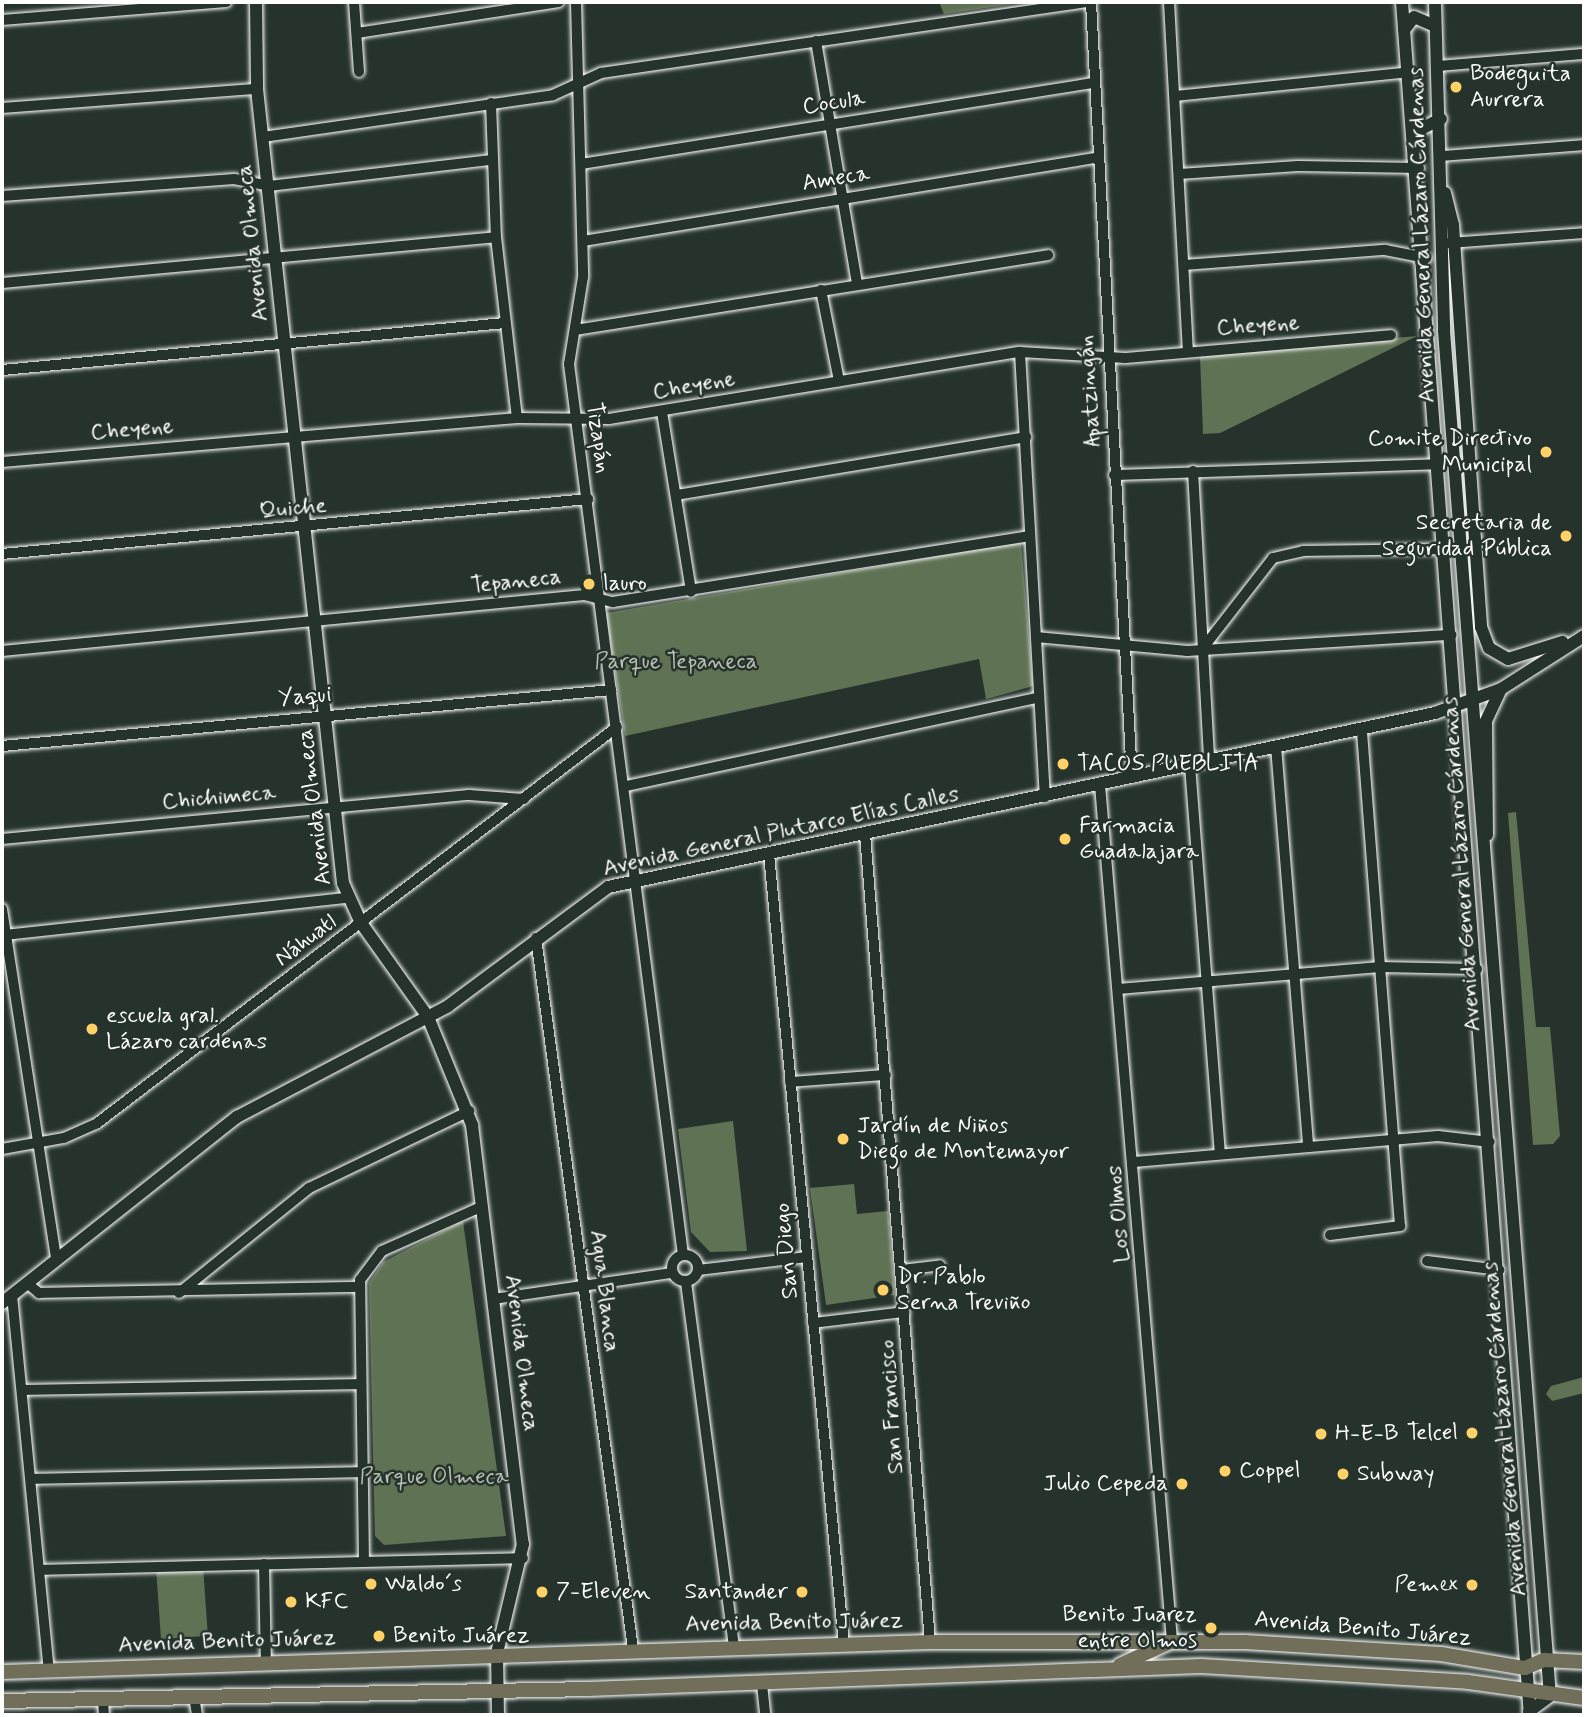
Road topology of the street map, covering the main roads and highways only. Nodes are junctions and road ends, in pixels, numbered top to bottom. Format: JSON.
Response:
{"nodes":[{"id":1,"x":1172,"y":1641,"type":"junction"},
{"id":2,"x":1584,"y":1662,"type":"edge"},
{"id":3,"x":1112,"y":1668,"type":"junction"},
{"id":4,"x":2,"y":1672,"type":"edge"},
{"id":5,"x":1584,"y":1699,"type":"edge"},
{"id":6,"x":2,"y":1701,"type":"edge"}],
"edges":[{"from":1,"to":2,"type":"main road","name":"Avenida Benito Juárez"},
{"from":1,"to":3,"type":"main road"},
{"from":1,"to":4,"type":"main road","name":"Avenida Benito Juárez"},
{"from":3,"to":5,"type":"main road","name":"Avenida Benito Juárez"},
{"from":3,"to":6,"type":"main road","name":"Avenida Benito Juárez"}]}
